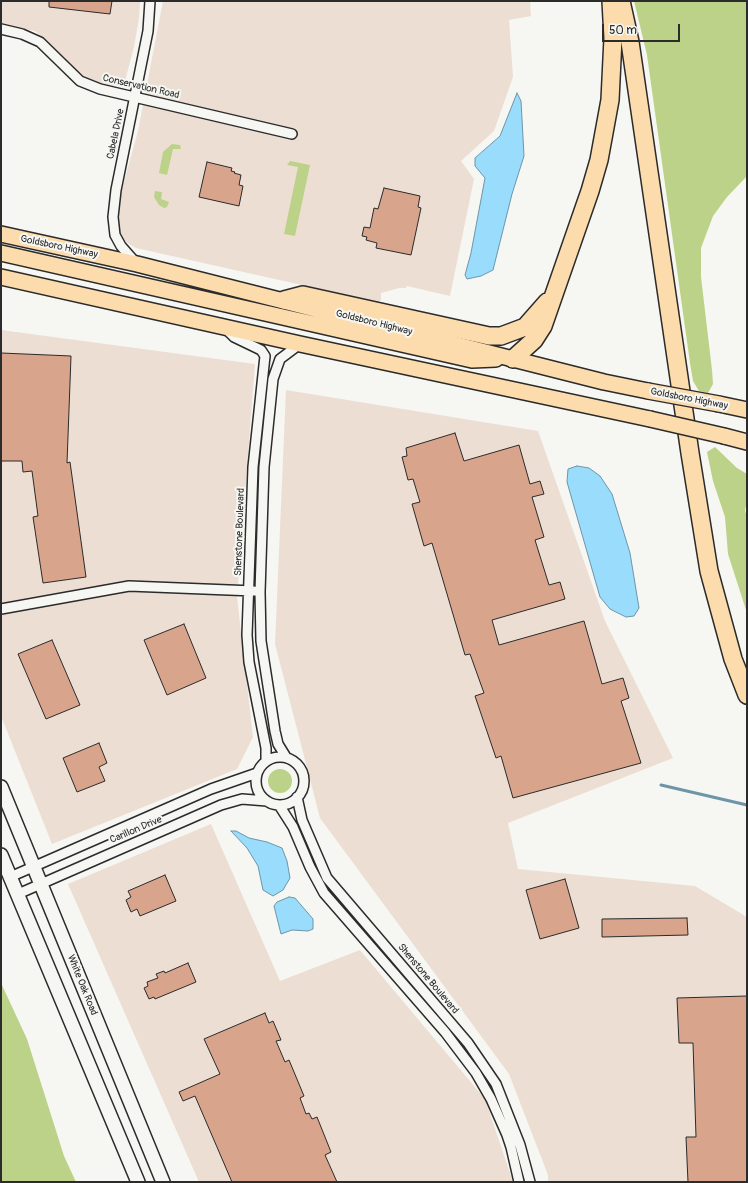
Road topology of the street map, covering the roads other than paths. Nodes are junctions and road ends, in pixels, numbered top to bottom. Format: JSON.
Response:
{"nodes":[{"id":1,"x":150,"y":1,"type":"edge"},
{"id":2,"x":611,"y":1,"type":"edge"},
{"id":3,"x":621,"y":1,"type":"edge"},
{"id":4,"x":1,"y":29,"type":"edge"},
{"id":5,"x":135,"y":97,"type":"junction"},
{"id":6,"x":292,"y":134,"type":"dead end"},
{"id":7,"x":1,"y":234,"type":"edge"},
{"id":8,"x":1,"y":253,"type":"edge"},
{"id":9,"x":137,"y":264,"type":"junction"},
{"id":10,"x":1,"y":277,"type":"edge"},
{"id":11,"x":556,"y":291,"type":"junction"},
{"id":12,"x":284,"y":300,"type":"junction"},
{"id":13,"x":222,"y":326,"type":"junction"},
{"id":14,"x":300,"y":344,"type":"junction"},
{"id":15,"x":513,"y":359,"type":"junction"},
{"id":16,"x":747,"y":410,"type":"edge"},
{"id":17,"x":747,"y":442,"type":"edge"},
{"id":18,"x":249,"y":591,"type":"junction"},
{"id":19,"x":260,"y":592,"type":"junction"},
{"id":20,"x":1,"y":610,"type":"edge"},
{"id":21,"x":747,"y":695,"type":"edge"},
{"id":22,"x":286,"y":757,"type":"junction"},
{"id":23,"x":266,"y":761,"type":"junction"},
{"id":24,"x":257,"y":773,"type":"junction"},
{"id":25,"x":1,"y":787,"type":"edge"},
{"id":26,"x":298,"y":797,"type":"junction"},
{"id":27,"x":267,"y":801,"type":"junction"},
{"id":28,"x":279,"y":805,"type":"junction"},
{"id":29,"x":1,"y":854,"type":"edge"},
{"id":30,"x":34,"y":867,"type":"junction"},
{"id":31,"x":10,"y":877,"type":"junction"},
{"id":32,"x":41,"y":884,"type":"junction"},
{"id":33,"x":18,"y":894,"type":"junction"},
{"id":34,"x":138,"y":1182,"type":"edge"},
{"id":35,"x":163,"y":1182,"type":"edge"},
{"id":36,"x":519,"y":1182,"type":"edge"},
{"id":37,"x":530,"y":1182,"type":"edge"}],
"edges":[{"from":1,"to":5,"type":"street","name":"Cabela Drive"},
{"from":2,"to":11,"type":"highway"},
{"from":3,"to":21,"type":"highway"},
{"from":4,"to":5,"type":"street","name":"Conservation Road"},
{"from":5,"to":6,"type":"street","name":"Conservation Road"},
{"from":5,"to":9,"type":"street","name":"Cabela Drive"},
{"from":7,"to":9,"type":"main road","name":"Goldsboro Highway"},
{"from":8,"to":15,"type":"main road"},
{"from":9,"to":12,"type":"main road","name":"Goldsboro Highway"},
{"from":10,"to":13,"type":"main road"},
{"from":11,"to":12,"type":"highway"},
{"from":11,"to":15,"type":"highway"},
{"from":12,"to":15,"type":"main road","name":"Goldsboro Highway"},
{"from":13,"to":14,"type":"main road"},
{"from":13,"to":18,"type":"street","name":"Shenstone Boulevard"},
{"from":14,"to":17,"type":"main road","bridge":true},
{"from":14,"to":19,"type":"street"},
{"from":15,"to":16,"type":"main road","name":"Goldsboro Highway","bridge":true},
{"from":18,"to":19,"type":"street"},
{"from":18,"to":20,"type":"street"},
{"from":18,"to":23,"type":"street","name":"Shenstone Boulevard"},
{"from":19,"to":22,"type":"street"},
{"from":22,"to":23,"type":"street"},
{"from":22,"to":26,"type":"street"},
{"from":23,"to":24,"type":"street"},
{"from":24,"to":27,"type":"street"},
{"from":24,"to":30,"type":"street","name":"Carillon Drive"},
{"from":25,"to":30,"type":"main road","name":"White Oak Road"},
{"from":26,"to":28,"type":"street"},
{"from":26,"to":37,"type":"street","name":"Shenstone Boulevard"},
{"from":27,"to":28,"type":"street"},
{"from":27,"to":32,"type":"street","name":"Carillon Drive"},
{"from":28,"to":36,"type":"street","name":"Shenstone Boulevard"},
{"from":29,"to":31,"type":"main road"},
{"from":30,"to":31,"type":"street","name":"Carillon Drive"},
{"from":30,"to":32,"type":"main road","name":"White Oak Road"},
{"from":31,"to":33,"type":"main road"},
{"from":32,"to":33,"type":"street","name":"Carillon Drive"},
{"from":32,"to":35,"type":"main road","name":"White Oak Road"},
{"from":33,"to":34,"type":"main road"}]}
